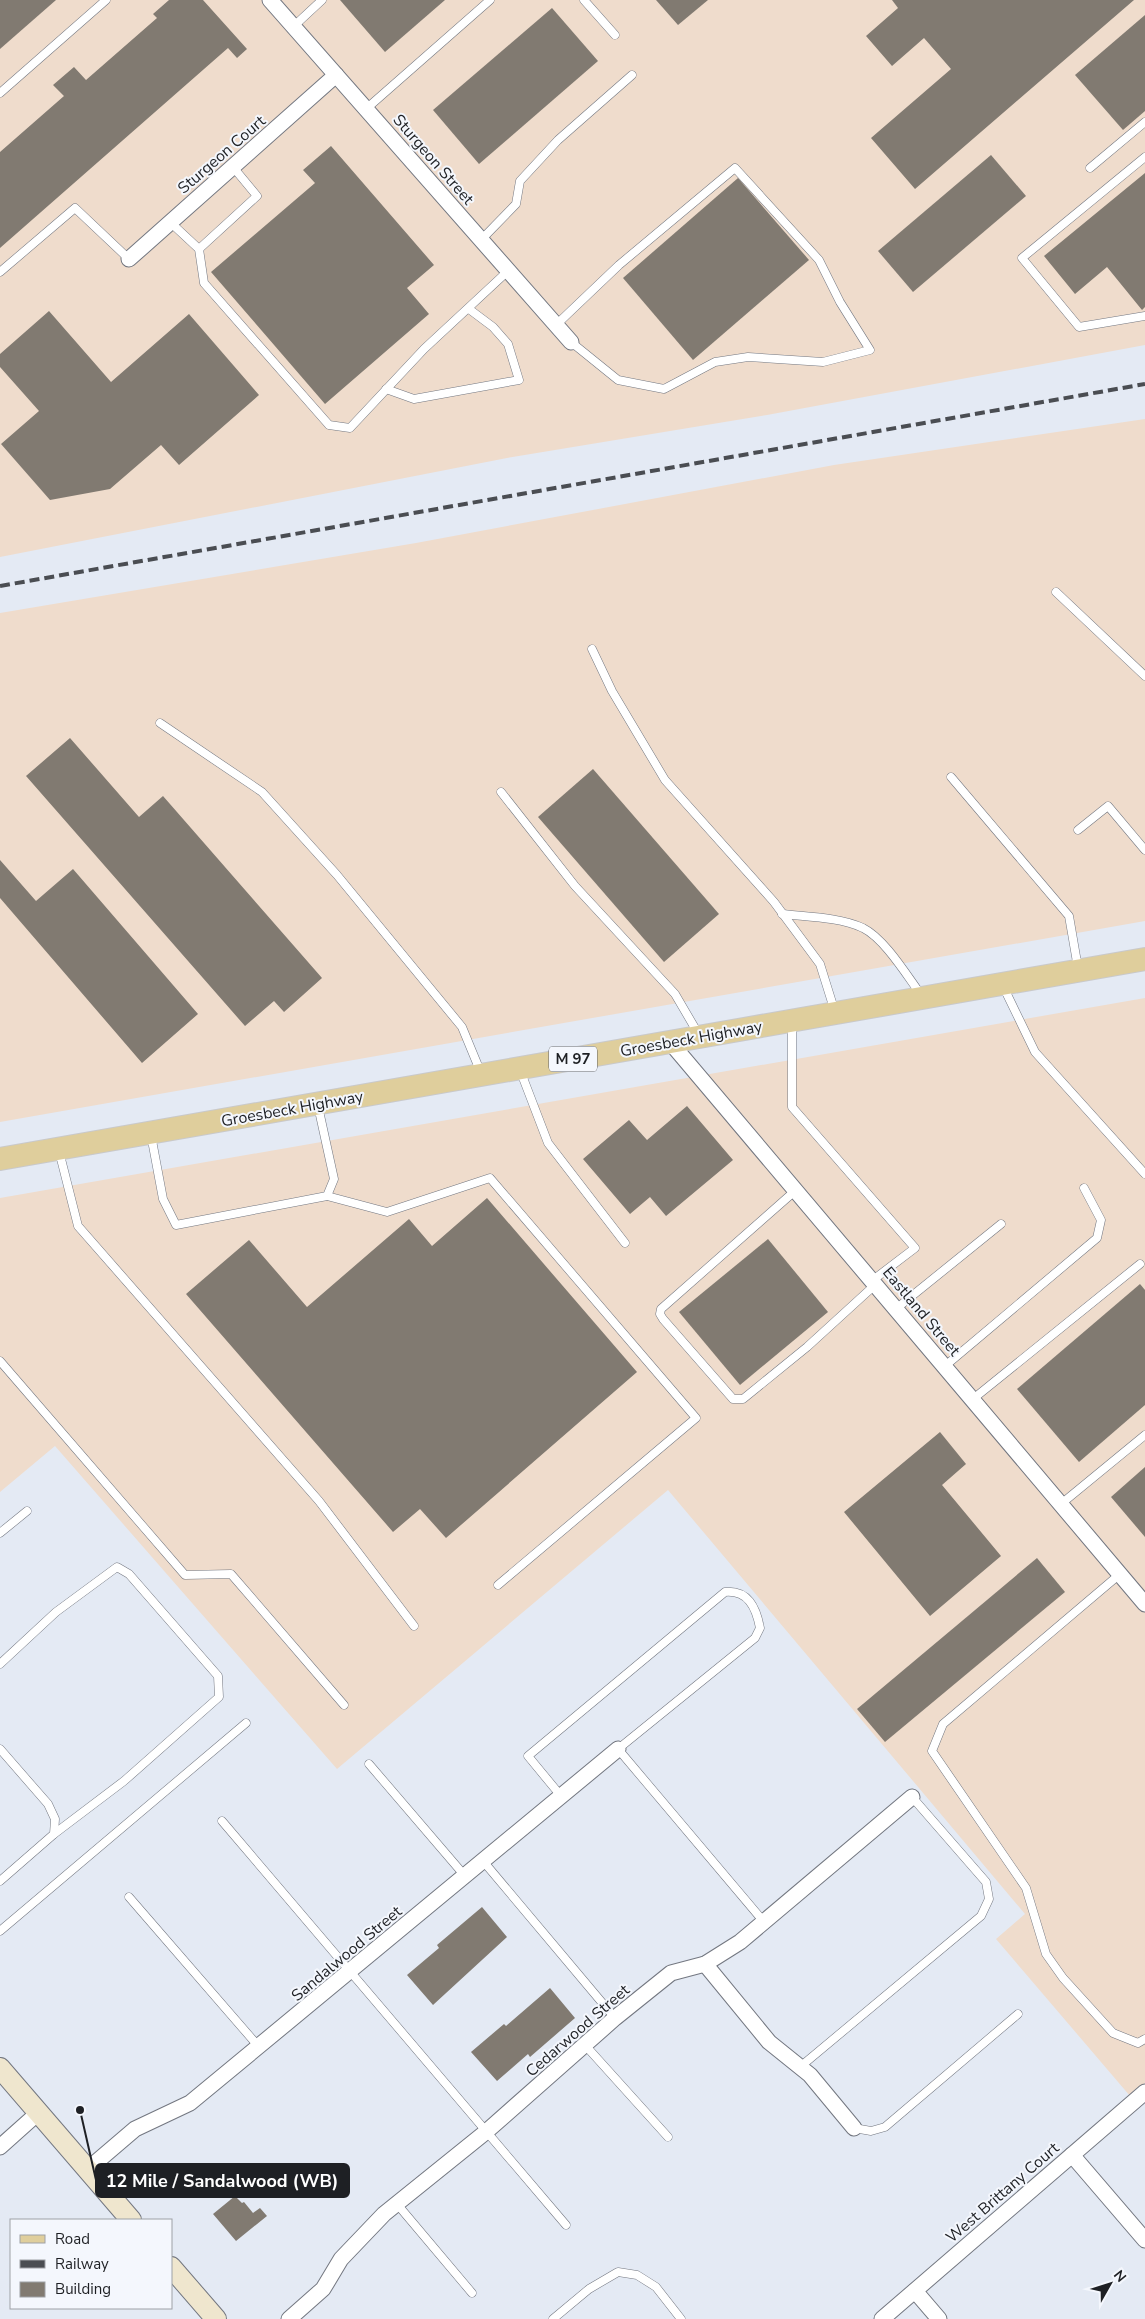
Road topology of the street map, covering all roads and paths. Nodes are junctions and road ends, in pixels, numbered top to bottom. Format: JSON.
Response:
{"nodes":[{"id":1,"x":106,"y":0,"type":"edge"},
{"id":2,"x":270,"y":0,"type":"edge"},
{"id":3,"x":322,"y":0,"type":"edge"},
{"id":4,"x":490,"y":0,"type":"edge"},
{"id":5,"x":584,"y":0,"type":"edge"},
{"id":6,"x":294,"y":26,"type":"junction"},
{"id":7,"x":614,"y":35,"type":"dead end"},
{"id":8,"x":336,"y":75,"type":"junction"},
{"id":9,"x":632,"y":75,"type":"dead end"},
{"id":10,"x":0,"y":93,"type":"edge"},
{"id":11,"x":366,"y":109,"type":"junction"},
{"id":12,"x":1145,"y":122,"type":"edge"},
{"id":13,"x":1145,"y":157,"type":"edge"},
{"id":14,"x":233,"y":167,"type":"junction"},
{"id":15,"x":1090,"y":168,"type":"dead end"},
{"id":16,"x":170,"y":222,"type":"junction"},
{"id":17,"x":481,"y":240,"type":"junction"},
{"id":18,"x":199,"y":249,"type":"junction"},
{"id":19,"x":129,"y":259,"type":"joint"},
{"id":20,"x":508,"y":271,"type":"junction"},
{"id":21,"x":0,"y":272,"type":"edge"},
{"id":22,"x":469,"y":309,"type":"junction"},
{"id":23,"x":1145,"y":316,"type":"edge"},
{"id":24,"x":556,"y":325,"type":"junction"},
{"id":25,"x":571,"y":342,"type":"joint"},
{"id":26,"x":386,"y":389,"type":"junction"},
{"id":27,"x":1056,"y":592,"type":"dead end"},
{"id":28,"x":592,"y":649,"type":"dead end"},
{"id":29,"x":1145,"y":676,"type":"edge"},
{"id":30,"x":160,"y":723,"type":"dead end"},
{"id":31,"x":951,"y":777,"type":"dead end"},
{"id":32,"x":501,"y":792,"type":"dead end"},
{"id":33,"x":1078,"y":830,"type":"dead end"},
{"id":34,"x":1145,"y":850,"type":"edge"},
{"id":35,"x":782,"y":914,"type":"junction"},
{"id":36,"x":1145,"y":959,"type":"edge"},
{"id":37,"x":1079,"y":970,"type":"junction"},
{"id":38,"x":1002,"y":984,"type":"junction"},
{"id":39,"x":923,"y":997,"type":"junction"},
{"id":40,"x":835,"y":1013,"type":"junction"},
{"id":41,"x":792,"y":1020,"type":"junction"},
{"id":42,"x":700,"y":1037,"type":"junction"},
{"id":43,"x":670,"y":1042,"type":"junction"},
{"id":44,"x":519,"y":1068,"type":"junction"},
{"id":45,"x":482,"y":1075,"type":"junction"},
{"id":46,"x":317,"y":1103,"type":"junction"},
{"id":47,"x":151,"y":1133,"type":"junction"},
{"id":48,"x":59,"y":1149,"type":"junction"},
{"id":49,"x":0,"y":1159,"type":"edge"},
{"id":50,"x":1145,"y":1174,"type":"edge"},
{"id":51,"x":1084,"y":1188,"type":"dead end"},
{"id":52,"x":797,"y":1190,"type":"junction"},
{"id":53,"x":327,"y":1196,"type":"junction"},
{"id":54,"x":1001,"y":1224,"type":"dead end"},
{"id":55,"x":625,"y":1243,"type":"dead end"},
{"id":56,"x":1140,"y":1264,"type":"dead end"},
{"id":57,"x":874,"y":1282,"type":"junction"},
{"id":58,"x":897,"y":1308,"type":"junction"},
{"id":59,"x":0,"y":1361,"type":"edge"},
{"id":60,"x":945,"y":1366,"type":"junction"},
{"id":61,"x":973,"y":1399,"type":"junction"},
{"id":62,"x":1145,"y":1435,"type":"edge"},
{"id":63,"x":1062,"y":1504,"type":"junction"},
{"id":64,"x":27,"y":1511,"type":"dead end"},
{"id":65,"x":0,"y":1533,"type":"edge"},
{"id":66,"x":1120,"y":1574,"type":"junction"},
{"id":67,"x":498,"y":1585,"type":"dead end"},
{"id":68,"x":1145,"y":1604,"type":"edge"},
{"id":69,"x":414,"y":1626,"type":"dead end"},
{"id":70,"x":0,"y":1664,"type":"edge"},
{"id":71,"x":344,"y":1704,"type":"dead end"},
{"id":72,"x":246,"y":1723,"type":"dead end"},
{"id":73,"x":0,"y":1749,"type":"edge"},
{"id":74,"x":618,"y":1749,"type":"junction"},
{"id":75,"x":369,"y":1764,"type":"dead end"},
{"id":76,"x":561,"y":1796,"type":"junction"},
{"id":77,"x":912,"y":1798,"type":"joint"},
{"id":78,"x":222,"y":1821,"type":"dead end"},
{"id":79,"x":54,"y":1834,"type":"junction"},
{"id":80,"x":483,"y":1861,"type":"junction"},
{"id":81,"x":465,"y":1876,"type":"junction"},
{"id":82,"x":0,"y":1881,"type":"edge"},
{"id":83,"x":129,"y":1897,"type":"dead end"},
{"id":84,"x":764,"y":1922,"type":"junction"},
{"id":85,"x":0,"y":1931,"type":"edge"},
{"id":86,"x":705,"y":1964,"type":"junction"},
{"id":87,"x":350,"y":1973,"type":"junction"},
{"id":88,"x":1018,"y":2014,"type":"dead end"},
{"id":89,"x":616,"y":2018,"type":"junction"},
{"id":90,"x":1145,"y":2039,"type":"edge"},
{"id":91,"x":585,"y":2045,"type":"junction"},
{"id":92,"x":259,"y":2047,"type":"junction"},
{"id":93,"x":800,"y":2067,"type":"junction"},
{"id":94,"x":0,"y":2068,"type":"edge"},
{"id":95,"x":1145,"y":2092,"type":"edge"},
{"id":96,"x":38,"y":2113,"type":"junction"},
{"id":97,"x":854,"y":2128,"type":"joint"},
{"id":98,"x":487,"y":2131,"type":"junction"},
{"id":99,"x":668,"y":2138,"type":"dead end"},
{"id":100,"x":0,"y":2146,"type":"edge"},
{"id":101,"x":1072,"y":2154,"type":"junction"},
{"id":102,"x":87,"y":2170,"type":"junction"},
{"id":103,"x":397,"y":2204,"type":"junction"},
{"id":104,"x":130,"y":2219,"type":"edge"},
{"id":105,"x":566,"y":2225,"type":"dead end"},
{"id":106,"x":1145,"y":2240,"type":"edge"},
{"id":107,"x":172,"y":2268,"type":"edge"},
{"id":108,"x":915,"y":2291,"type":"junction"},
{"id":109,"x":472,"y":2293,"type":"dead end"},
{"id":110,"x":216,"y":2319,"type":"edge"},
{"id":111,"x":289,"y":2319,"type":"edge"},
{"id":112,"x":553,"y":2319,"type":"edge"},
{"id":113,"x":681,"y":2319,"type":"edge"},
{"id":114,"x":882,"y":2319,"type":"edge"},
{"id":115,"x":939,"y":2319,"type":"edge"}],
"edges":[{"from":1,"to":10,"type":"lane"},
{"from":2,"to":6,"type":"street","name":"Sturgeon Street"},
{"from":3,"to":6,"type":"lane"},
{"from":4,"to":11,"type":"lane"},
{"from":5,"to":7,"type":"lane"},
{"from":6,"to":8,"type":"street","name":"Sturgeon Street"},
{"from":8,"to":11,"type":"street","name":"Sturgeon Street"},
{"from":8,"to":14,"type":"street","name":"Sturgeon Court"},
{"from":9,"to":17,"type":"lane"},
{"from":11,"to":17,"type":"street","name":"Sturgeon Street"},
{"from":12,"to":15,"type":"lane"},
{"from":13,"to":23,"type":"lane"},
{"from":14,"to":16,"type":"street","name":"Sturgeon Court"},
{"from":14,"to":18,"type":"lane"},
{"from":16,"to":18,"type":"lane"},
{"from":16,"to":19,"type":"street","name":"Sturgeon Court"},
{"from":17,"to":20,"type":"street","name":"Sturgeon Street"},
{"from":18,"to":26,"type":"lane"},
{"from":19,"to":21,"type":"lane"},
{"from":20,"to":22,"type":"lane"},
{"from":20,"to":24,"type":"street","name":"Sturgeon Street"},
{"from":22,"to":26,"type":"lane"},
{"from":22,"to":26,"type":"lane"},
{"from":24,"to":25,"type":"street","name":"Sturgeon Street"},
{"from":24,"to":25,"type":"lane"},
{"from":27,"to":29,"type":"lane"},
{"from":28,"to":35,"type":"lane"},
{"from":30,"to":45,"type":"lane"},
{"from":31,"to":37,"type":"lane"},
{"from":32,"to":42,"type":"lane"},
{"from":33,"to":34,"type":"lane"},
{"from":35,"to":39,"type":"lane"},
{"from":35,"to":40,"type":"lane"},
{"from":36,"to":37,"type":"main road","name":"Groesbeck Highway","number":"M 97"},
{"from":37,"to":38,"type":"main road","name":"Groesbeck Highway","number":"M 97"},
{"from":38,"to":39,"type":"main road","name":"Groesbeck Highway","number":"M 97"},
{"from":38,"to":50,"type":"lane"},
{"from":39,"to":40,"type":"main road","name":"Groesbeck Highway","number":"M 97"},
{"from":40,"to":41,"type":"main road","name":"Groesbeck Highway","number":"M 97"},
{"from":41,"to":42,"type":"main road","name":"Groesbeck Highway","number":"M 97"},
{"from":41,"to":57,"type":"lane"},
{"from":42,"to":43,"type":"main road","name":"Groesbeck Highway","number":"M 97"},
{"from":43,"to":44,"type":"main road","name":"Groesbeck Highway","number":"M 97"},
{"from":43,"to":52,"type":"street","name":"Eastland Street"},
{"from":44,"to":45,"type":"main road","name":"Groesbeck Highway","number":"M 97"},
{"from":44,"to":55,"type":"lane"},
{"from":45,"to":46,"type":"main road","name":"Groesbeck Highway","number":"M 97"},
{"from":46,"to":47,"type":"main road","name":"Groesbeck Highway","number":"M 97"},
{"from":46,"to":53,"type":"lane"},
{"from":47,"to":48,"type":"main road","name":"Groesbeck Highway","number":"M 97"},
{"from":47,"to":53,"type":"lane"},
{"from":48,"to":49,"type":"main road","name":"Groesbeck Highway","number":"M 97"},
{"from":48,"to":69,"type":"lane"},
{"from":51,"to":60,"type":"lane"},
{"from":52,"to":57,"type":"street","name":"Eastland Street"},
{"from":52,"to":57,"type":"lane"},
{"from":53,"to":67,"type":"lane"},
{"from":54,"to":58,"type":"lane"},
{"from":56,"to":61,"type":"lane"},
{"from":57,"to":58,"type":"street","name":"Eastland Street"},
{"from":58,"to":60,"type":"street","name":"Eastland Street"},
{"from":59,"to":71,"type":"lane"},
{"from":60,"to":61,"type":"street","name":"Eastland Street"},
{"from":61,"to":63,"type":"street","name":"Eastland Street"},
{"from":62,"to":63,"type":"lane"},
{"from":63,"to":66,"type":"street","name":"Eastland Street"},
{"from":64,"to":65,"type":"lane"},
{"from":66,"to":68,"type":"street","name":"Eastland Street"},
{"from":66,"to":90,"type":"lane"},
{"from":70,"to":79,"type":"lane"},
{"from":72,"to":85,"type":"lane"},
{"from":73,"to":79,"type":"lane"},
{"from":74,"to":76,"type":"street","name":"Sandalwood Street"},
{"from":74,"to":76,"type":"lane"},
{"from":74,"to":84,"type":"lane"},
{"from":75,"to":81,"type":"lane"},
{"from":76,"to":80,"type":"street","name":"Sandalwood Street"},
{"from":77,"to":84,"type":"street","name":"Cedarwood Street"},
{"from":77,"to":93,"type":"lane"},
{"from":78,"to":87,"type":"lane"},
{"from":79,"to":82,"type":"lane"},
{"from":80,"to":81,"type":"street","name":"Sandalwood Street"},
{"from":80,"to":89,"type":"lane"},
{"from":81,"to":87,"type":"street","name":"Sandalwood Street"},
{"from":83,"to":92,"type":"lane"},
{"from":84,"to":86,"type":"street","name":"Cedarwood Street"},
{"from":86,"to":89,"type":"street","name":"Cedarwood Street"},
{"from":86,"to":93,"type":"street"},
{"from":87,"to":92,"type":"street","name":"Sandalwood Street"},
{"from":87,"to":98,"type":"lane"},
{"from":88,"to":97,"type":"lane"},
{"from":89,"to":91,"type":"street","name":"Cedarwood Street"},
{"from":91,"to":98,"type":"street","name":"Cedarwood Street"},
{"from":91,"to":99,"type":"lane"},
{"from":92,"to":102,"type":"street","name":"Sandalwood Street"},
{"from":93,"to":97,"type":"street"},
{"from":94,"to":96,"type":"main road"},
{"from":95,"to":101,"type":"street","name":"West Brittany Court"},
{"from":96,"to":100,"type":"street"},
{"from":96,"to":102,"type":"main road"},
{"from":98,"to":103,"type":"street","name":"Cedarwood Street"},
{"from":98,"to":105,"type":"lane"},
{"from":101,"to":106,"type":"street"},
{"from":101,"to":108,"type":"street","name":"West Brittany Court"},
{"from":102,"to":104,"type":"main road"},
{"from":103,"to":109,"type":"lane"},
{"from":103,"to":111,"type":"street","name":"Cedarwood Street"},
{"from":107,"to":110,"type":"main road"},
{"from":108,"to":114,"type":"street","name":"West Brittany Court"},
{"from":108,"to":115,"type":"street"},
{"from":112,"to":113,"type":"lane"}]}
